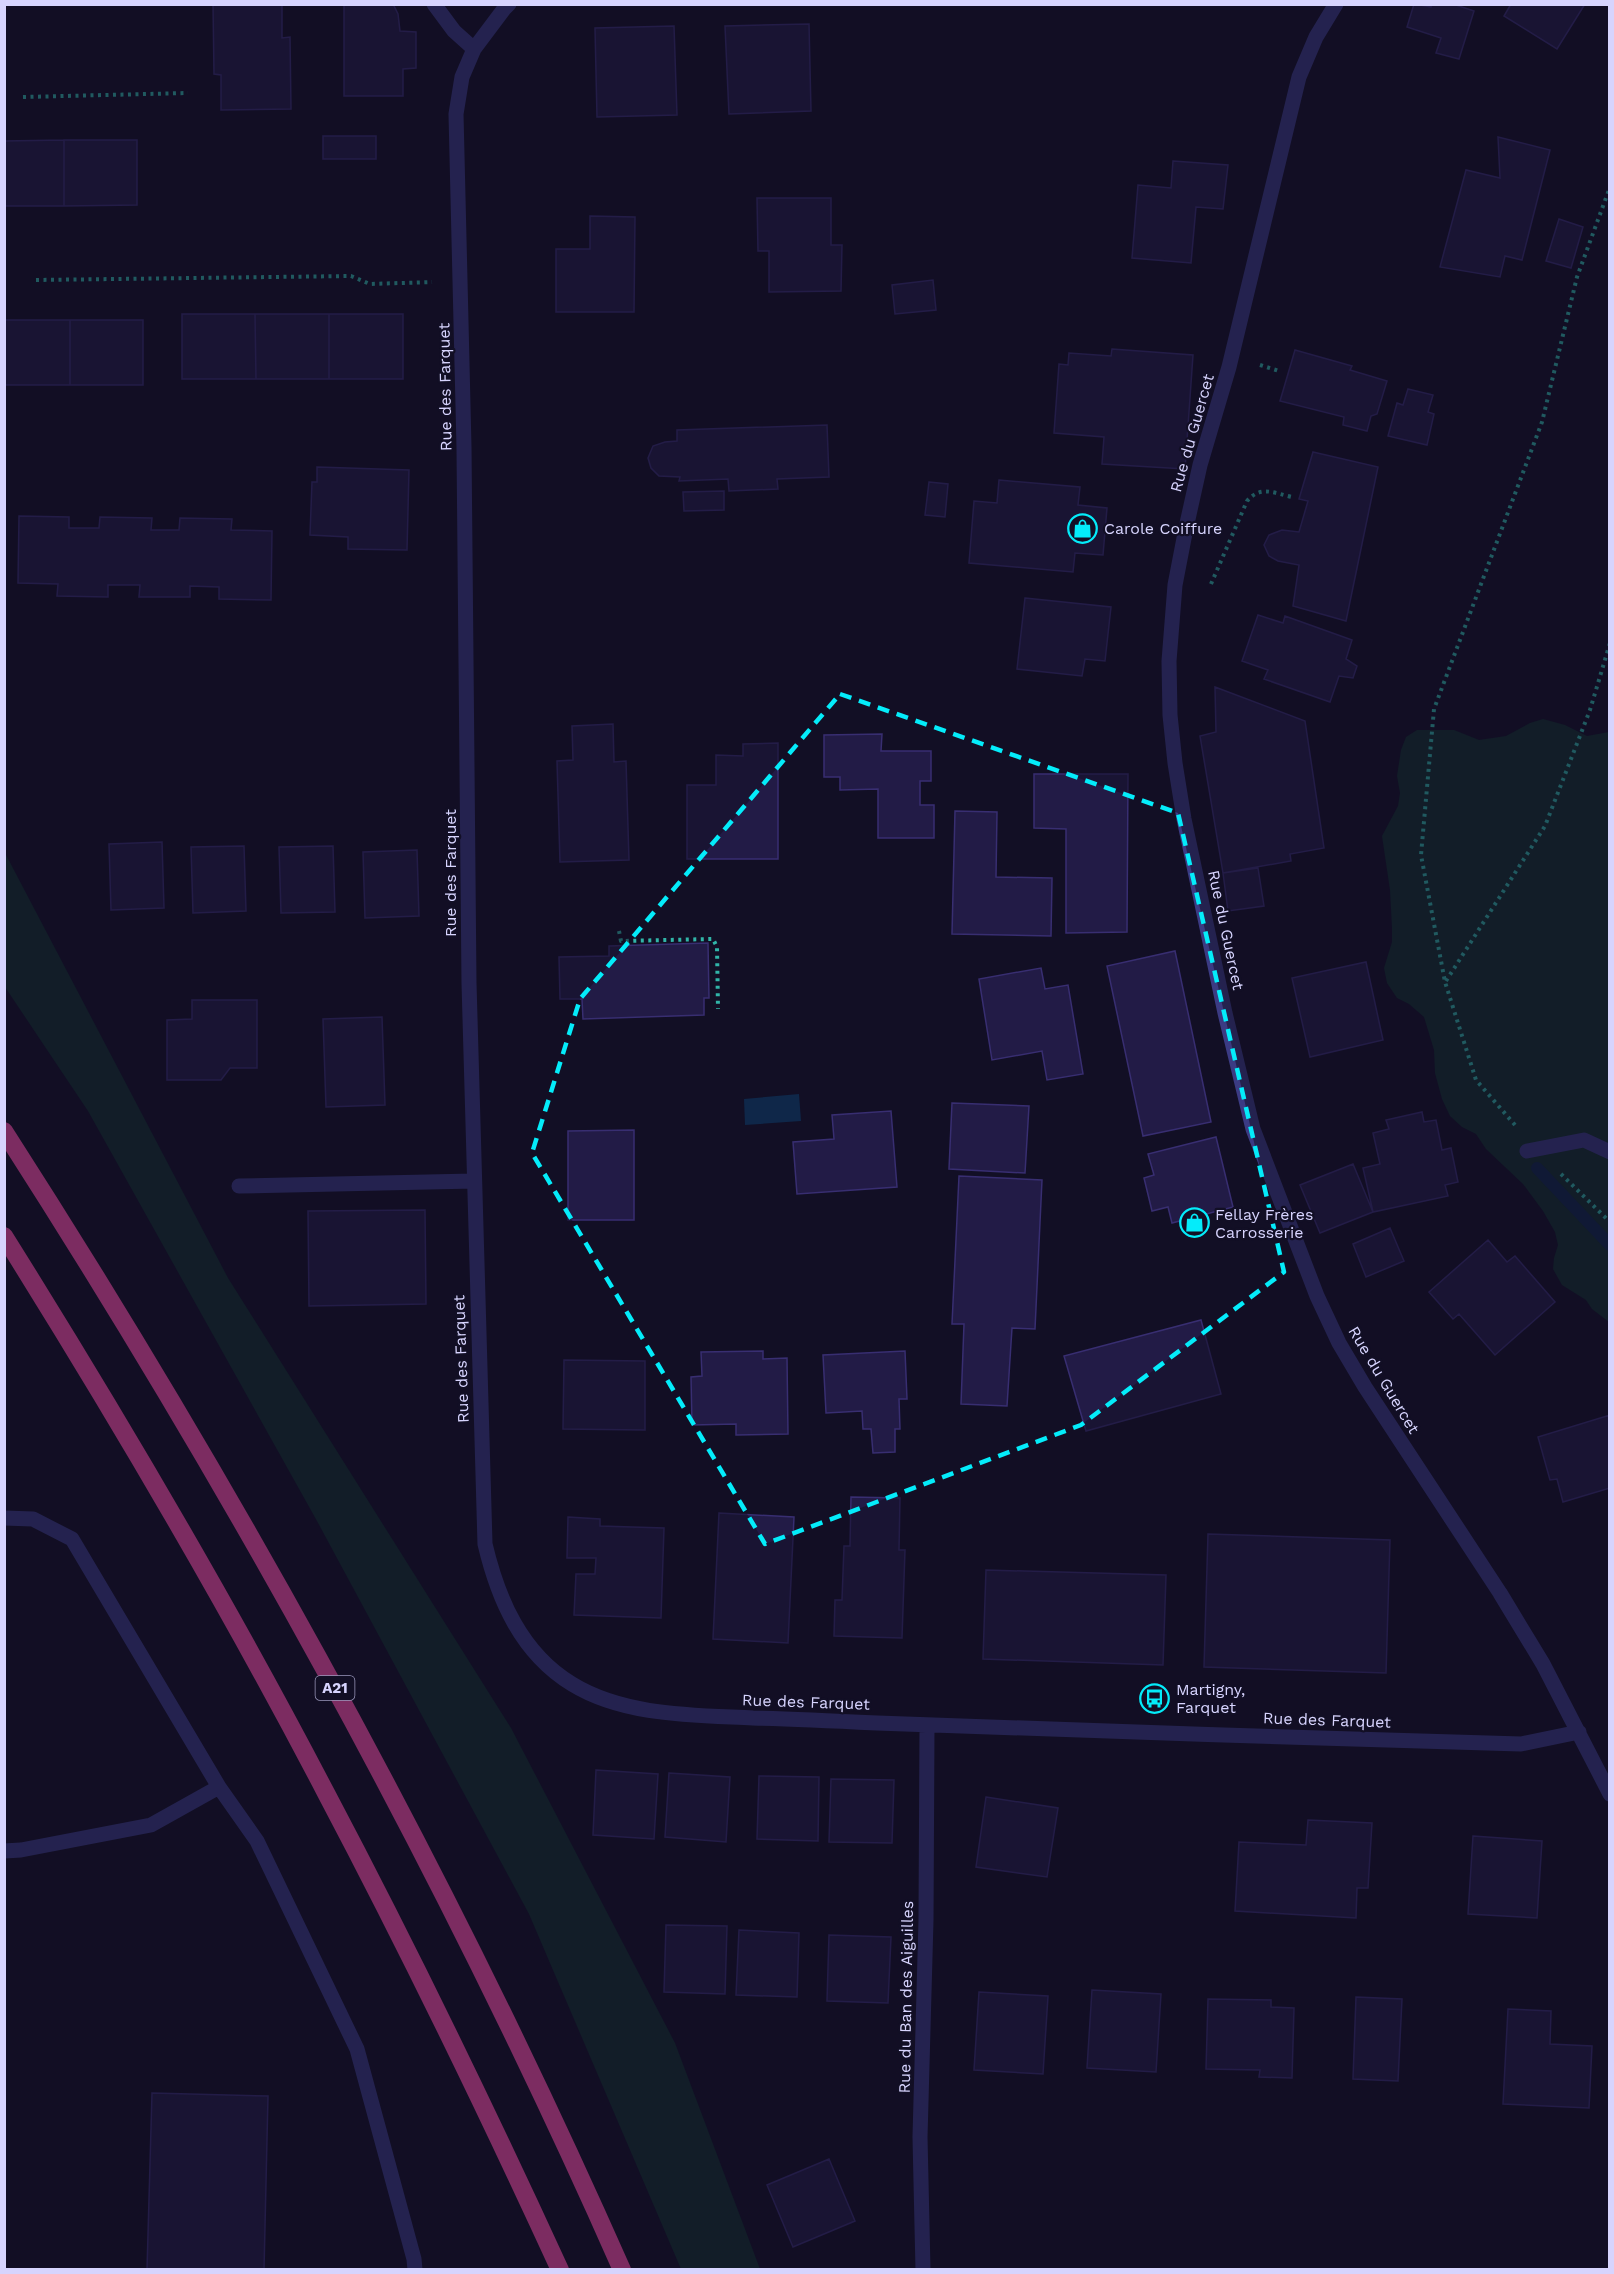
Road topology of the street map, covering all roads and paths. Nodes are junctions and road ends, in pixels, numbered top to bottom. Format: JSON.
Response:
{"nodes":[{"id":1,"x":434,"y":4,"type":"edge"},
{"id":2,"x":509,"y":4,"type":"edge"},
{"id":3,"x":1336,"y":4,"type":"edge"},
{"id":4,"x":474,"y":49,"type":"junction"},
{"id":5,"x":188,"y":93,"type":"dead end"},
{"id":6,"x":23,"y":97,"type":"dead end"},
{"id":7,"x":1610,"y":187,"type":"edge"},
{"id":8,"x":36,"y":280,"type":"dead end"},
{"id":9,"x":460,"y":282,"type":"junction"},
{"id":10,"x":1260,"y":365,"type":"dead end"},
{"id":11,"x":1279,"y":371,"type":"dead end"},
{"id":12,"x":1292,"y":497,"type":"dead end"},
{"id":13,"x":1211,"y":584,"type":"dead end"},
{"id":14,"x":1610,"y":643,"type":"edge"},
{"id":15,"x":619,"y":931,"type":"dead end"},
{"id":16,"x":1445,"y":982,"type":"junction"},
{"id":17,"x":718,"y":1009,"type":"dead end"},
{"id":18,"x":4,"y":1131,"type":"edge"},
{"id":19,"x":1532,"y":1150,"type":"junction"},
{"id":20,"x":1610,"y":1152,"type":"edge"},
{"id":21,"x":474,"y":1181,"type":"junction"},
{"id":22,"x":239,"y":1186,"type":"dead end"},
{"id":23,"x":1610,"y":1222,"type":"edge"},
{"id":24,"x":4,"y":1236,"type":"edge"},
{"id":25,"x":4,"y":1518,"type":"edge"},
{"id":26,"x":927,"y":1725,"type":"junction"},
{"id":27,"x":1579,"y":1732,"type":"junction"},
{"id":28,"x":219,"y":1787,"type":"junction"},
{"id":29,"x":1610,"y":1794,"type":"edge"},
{"id":30,"x":4,"y":1851,"type":"edge"},
{"id":31,"x":415,"y":2270,"type":"edge"},
{"id":32,"x":560,"y":2270,"type":"edge"},
{"id":33,"x":622,"y":2270,"type":"edge"},
{"id":34,"x":923,"y":2270,"type":"edge"}],
"edges":[{"from":1,"to":4,"type":"street"},
{"from":2,"to":4,"type":"street","name":"Rue des Farquet"},
{"from":3,"to":27,"type":"street","name":"Rue du Guercet"},
{"from":4,"to":9,"type":"street","name":"Rue des Farquet"},
{"from":5,"to":6,"type":"path"},
{"from":7,"to":16,"type":"path"},
{"from":8,"to":9,"type":"path"},
{"from":9,"to":21,"type":"street","name":"Rue des Farquet"},
{"from":10,"to":11,"type":"path"},
{"from":12,"to":13,"type":"path"},
{"from":14,"to":16,"type":"path"},
{"from":15,"to":17,"type":"path"},
{"from":16,"to":19,"type":"path"},
{"from":18,"to":33,"type":"highway","number":"A21"},
{"from":19,"to":20,"type":"street"},
{"from":19,"to":23,"type":"path"},
{"from":21,"to":22,"type":"street"},
{"from":21,"to":26,"type":"street","name":"Rue des Farquet"},
{"from":24,"to":32,"type":"highway"},
{"from":25,"to":28,"type":"street"},
{"from":26,"to":27,"type":"street","name":"Rue des Farquet"},
{"from":26,"to":34,"type":"street","name":"Rue du Ban des Aiguilles"},
{"from":27,"to":29,"type":"street","name":"Rue du Guercet"},
{"from":28,"to":30,"type":"street"},
{"from":28,"to":31,"type":"street"}]}
